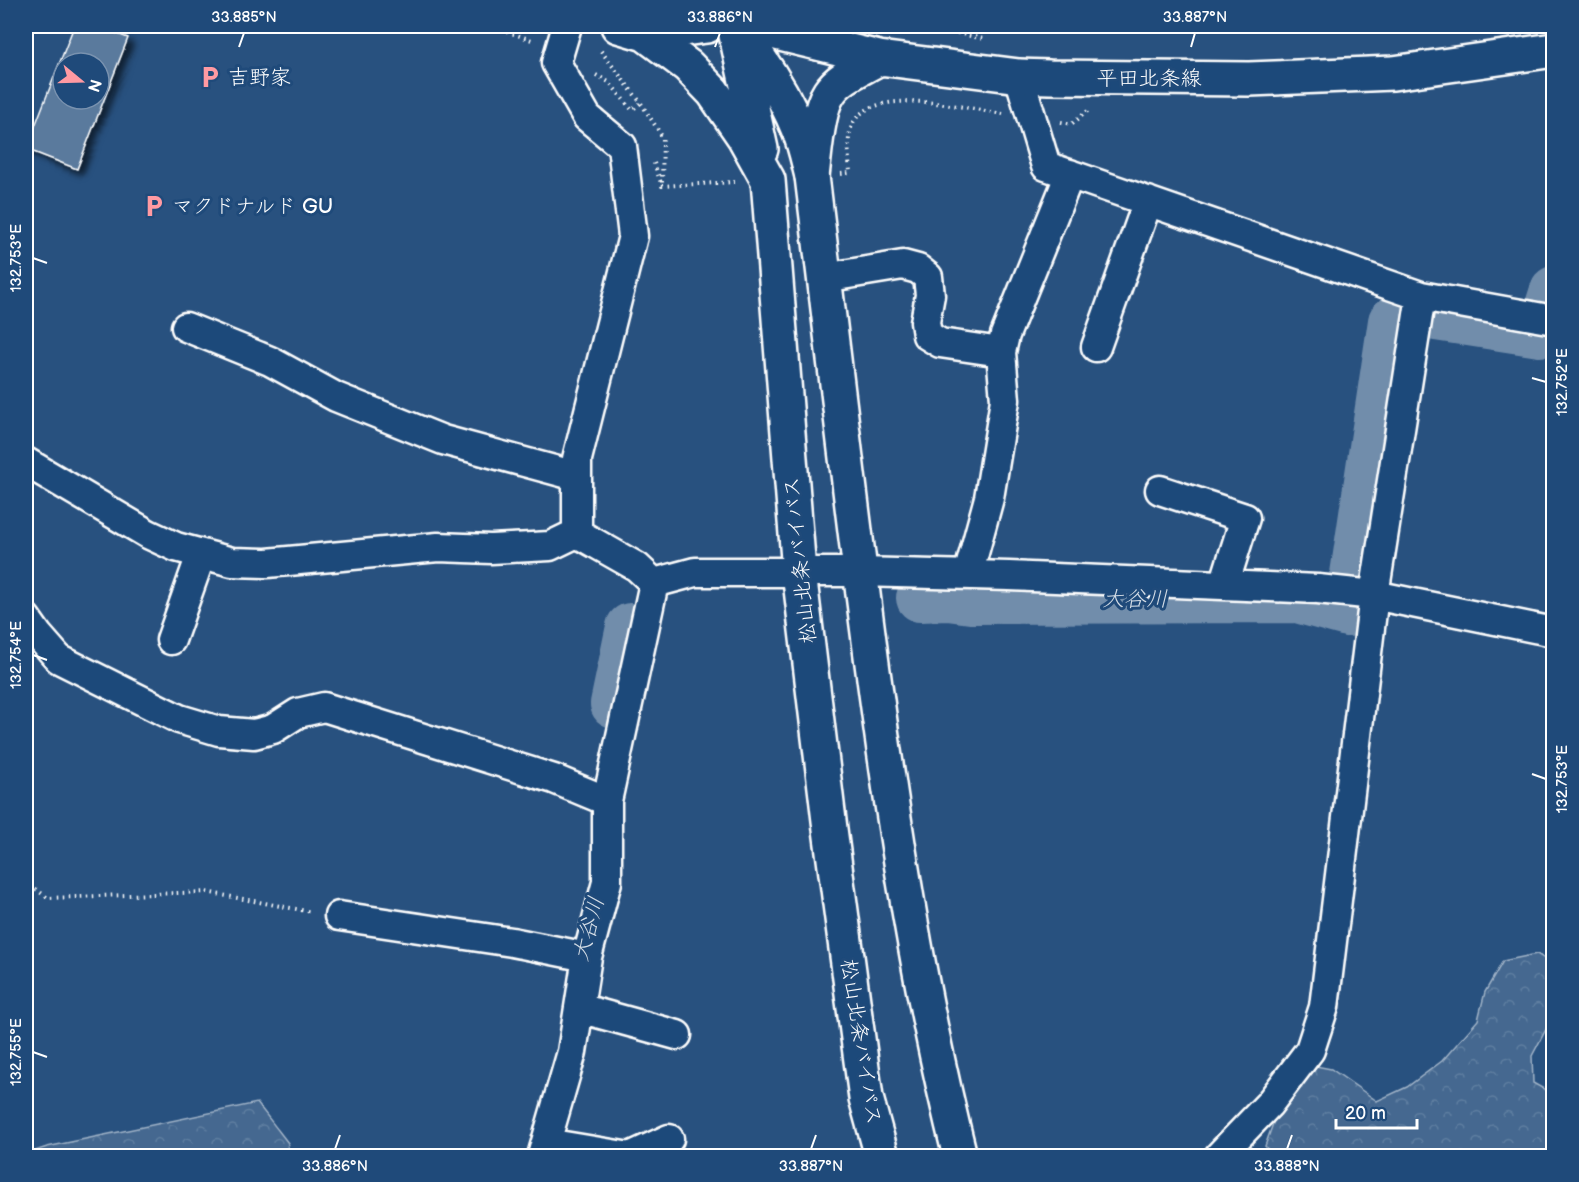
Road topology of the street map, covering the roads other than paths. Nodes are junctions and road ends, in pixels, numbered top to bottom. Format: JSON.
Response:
{"nodes":[{"id":1,"x":707,"y":26,"type":"edge"},
{"id":2,"x":734,"y":26,"type":"edge"},
{"id":3,"x":747,"y":26,"type":"edge"},
{"id":4,"x":620,"y":34,"type":"edge"},
{"id":5,"x":563,"y":38,"type":"edge"},
{"id":6,"x":1554,"y":50,"type":"edge"},
{"id":7,"x":879,"y":58,"type":"junction"},
{"id":8,"x":1019,"y":76,"type":"junction"},
{"id":9,"x":1070,"y":174,"type":"junction"},
{"id":10,"x":812,"y":176,"type":"junction"},
{"id":11,"x":768,"y":180,"type":"junction"},
{"id":12,"x":1148,"y":201,"type":"junction"},
{"id":13,"x":824,"y":278,"type":"junction"},
{"id":14,"x":1421,"y":296,"type":"junction"},
{"id":15,"x":1554,"y":320,"type":"edge"},
{"id":16,"x":186,"y":327,"type":"dead end"},
{"id":17,"x":1096,"y":347,"type":"dead end"},
{"id":18,"x":1001,"y":352,"type":"junction"},
{"id":19,"x":30,"y":473,"type":"edge"},
{"id":20,"x":576,"y":476,"type":"junction"},
{"id":21,"x":1160,"y":490,"type":"dead end"},
{"id":22,"x":577,"y":533,"type":"junction"},
{"id":23,"x":201,"y":555,"type":"junction"},
{"id":24,"x":799,"y":572,"type":"junction"},
{"id":25,"x":860,"y":572,"type":"junction"},
{"id":26,"x":968,"y":574,"type":"junction"},
{"id":27,"x":654,"y":583,"type":"junction"},
{"id":28,"x":1224,"y":585,"type":"junction"},
{"id":29,"x":1374,"y":595,"type":"junction"},
{"id":30,"x":26,"y":618,"type":"edge"},
{"id":31,"x":1554,"y":632,"type":"edge"},
{"id":32,"x":171,"y":640,"type":"dead end"},
{"id":33,"x":607,"y":801,"type":"junction"},
{"id":34,"x":339,"y":916,"type":"road end"},
{"id":35,"x":587,"y":957,"type":"junction"},
{"id":36,"x":579,"y":1008,"type":"junction"},
{"id":37,"x":677,"y":1035,"type":"dead end"},
{"id":38,"x":669,"y":1139,"type":"dead end"},
{"id":39,"x":544,"y":1150,"type":"edge"},
{"id":40,"x":624,"y":1156,"type":"edge"},
{"id":41,"x":632,"y":1156,"type":"edge"},
{"id":42,"x":882,"y":1156,"type":"edge"},
{"id":43,"x":960,"y":1156,"type":"edge"},
{"id":44,"x":1219,"y":1156,"type":"edge"}],
"edges":[{"from":1,"to":4,"type":"main road"},
{"from":2,"to":10,"type":"main road"},
{"from":2,"to":11,"type":"main road"},
{"from":3,"to":7,"type":"main road","name":"平田北条線"},
{"from":4,"to":11,"type":"main road","name":"松山北条バイパス"},
{"from":5,"to":20,"type":"street"},
{"from":6,"to":8,"type":"main road","name":"平田北条線"},
{"from":7,"to":8,"type":"main road","name":"平田北条線"},
{"from":7,"to":10,"type":"main road"},
{"from":8,"to":9,"type":"street"},
{"from":9,"to":12,"type":"street"},
{"from":9,"to":18,"type":"street"},
{"from":10,"to":13,"type":"main road"},
{"from":11,"to":24,"type":"main road","name":"松山北条バイパス"},
{"from":12,"to":14,"type":"street"},
{"from":12,"to":17,"type":"street"},
{"from":13,"to":18,"type":"street"},
{"from":13,"to":25,"type":"main road"},
{"from":14,"to":15,"type":"street"},
{"from":14,"to":29,"type":"street"},
{"from":16,"to":20,"type":"street"},
{"from":18,"to":26,"type":"street"},
{"from":19,"to":23,"type":"street"},
{"from":20,"to":22,"type":"street"},
{"from":21,"to":28,"type":"street"},
{"from":22,"to":23,"type":"street"},
{"from":22,"to":27,"type":"street"},
{"from":23,"to":32,"type":"street"},
{"from":24,"to":25,"type":"street"},
{"from":24,"to":27,"type":"street"},
{"from":24,"to":42,"type":"main road","name":"松山北条バイパス"},
{"from":25,"to":26,"type":"street"},
{"from":25,"to":43,"type":"main road"},
{"from":26,"to":28,"type":"street"},
{"from":27,"to":33,"type":"street"},
{"from":28,"to":29,"type":"street"},
{"from":29,"to":31,"type":"street"},
{"from":29,"to":44,"type":"street"},
{"from":30,"to":33,"type":"street"},
{"from":33,"to":35,"type":"street"},
{"from":34,"to":35,"type":"street"},
{"from":35,"to":36,"type":"street"},
{"from":36,"to":37,"type":"street"},
{"from":36,"to":39,"type":"street"},
{"from":38,"to":41,"type":"street"},
{"from":39,"to":40,"type":"street"}]}
